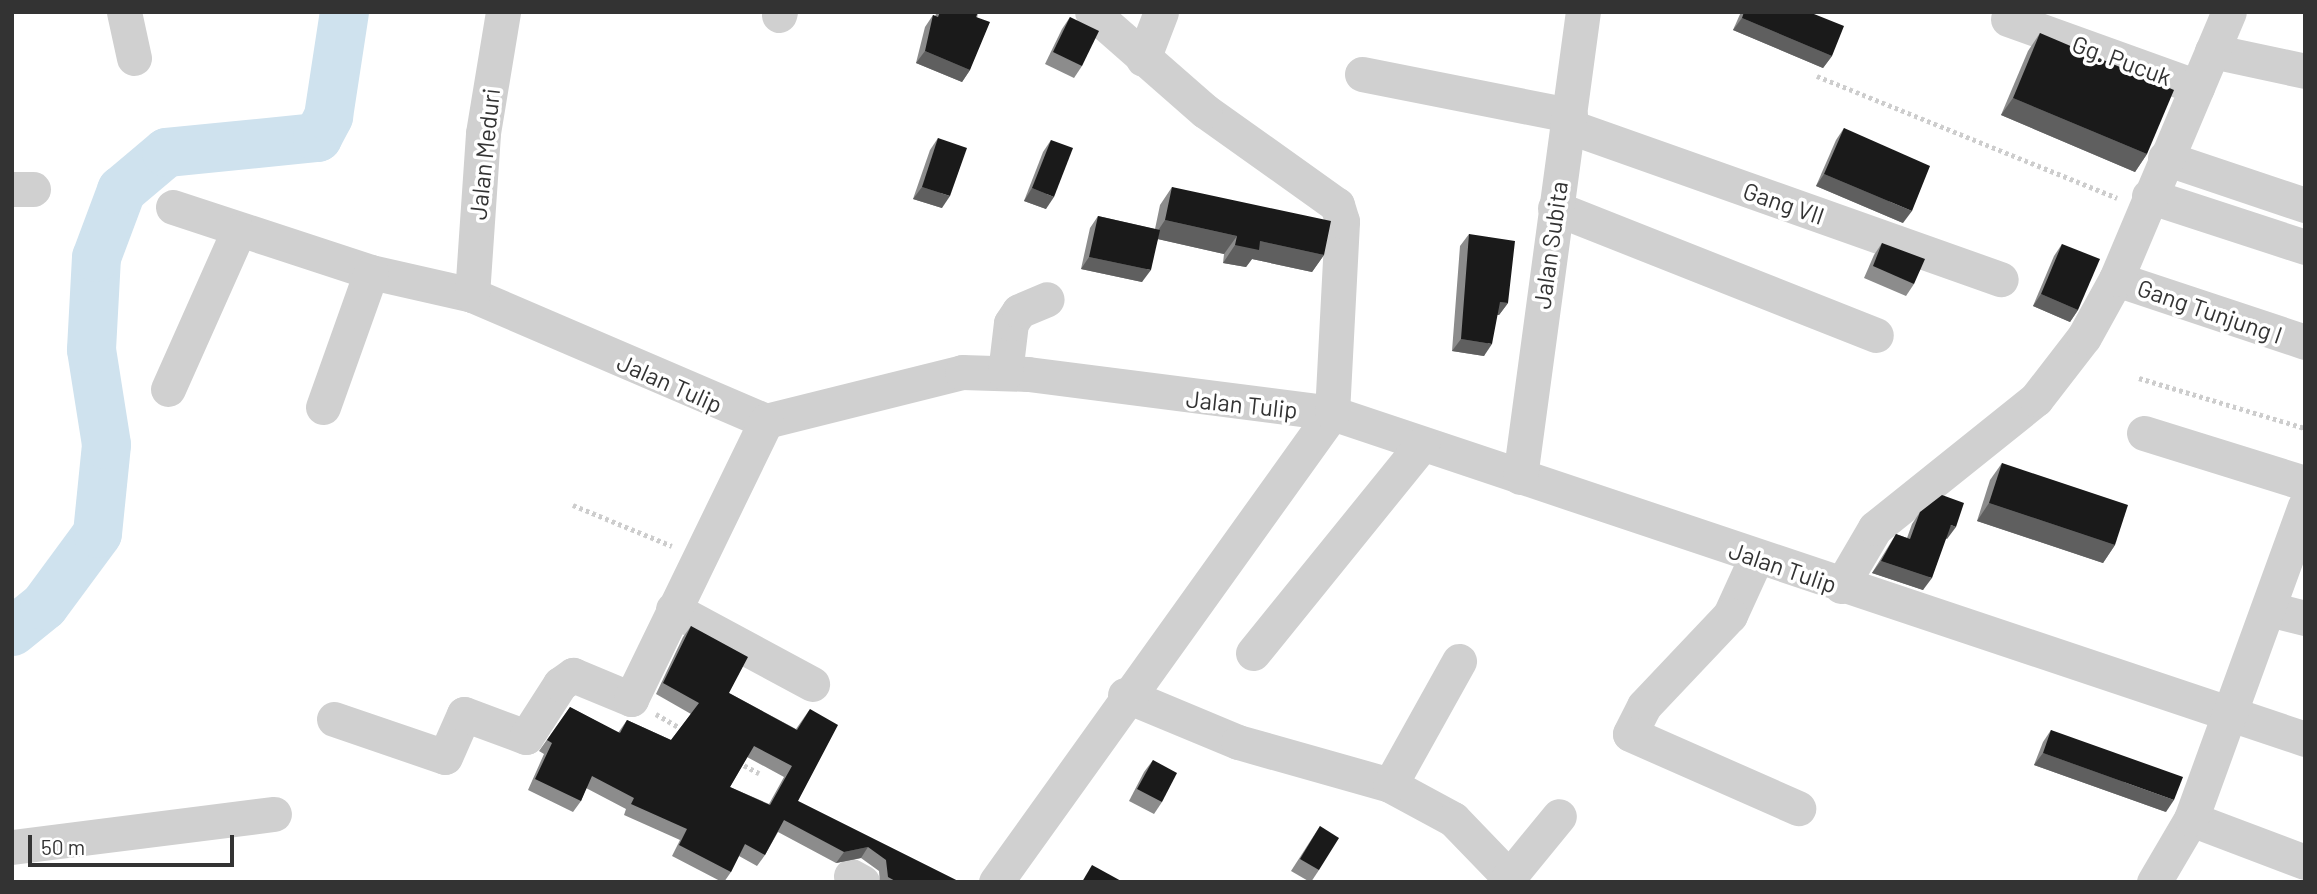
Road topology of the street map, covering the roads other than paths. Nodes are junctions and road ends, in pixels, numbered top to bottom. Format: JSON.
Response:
{"nodes":[{"id":1,"x":124,"y":12,"type":"edge"},
{"id":2,"x":503,"y":12,"type":"edge"},
{"id":3,"x":1092,"y":12,"type":"edge"},
{"id":4,"x":1161,"y":12,"type":"edge"},
{"id":5,"x":1583,"y":12,"type":"edge"},
{"id":6,"x":2224,"y":13,"type":"edge"},
{"id":7,"x":2008,"y":19,"type":"dead end"},
{"id":8,"x":2212,"y":51,"type":"junction"},
{"id":9,"x":134,"y":58,"type":"dead end"},
{"id":10,"x":1143,"y":59,"type":"junction"},
{"id":11,"x":2305,"y":71,"type":"edge"},
{"id":12,"x":1362,"y":74,"type":"dead end"},
{"id":13,"x":2196,"y":87,"type":"junction"},
{"id":14,"x":1569,"y":121,"type":"junction"},
{"id":15,"x":2165,"y":158,"type":"junction"},
{"id":16,"x":2147,"y":202,"type":"junction"},
{"id":17,"x":2305,"y":205,"type":"edge"},
{"id":18,"x":173,"y":207,"type":"dead end"},
{"id":19,"x":1555,"y":208,"type":"junction"},
{"id":20,"x":238,"y":232,"type":"junction"},
{"id":21,"x":2305,"y":247,"type":"edge"},
{"id":22,"x":371,"y":272,"type":"junction"},
{"id":23,"x":2001,"y":279,"type":"dead end"},
{"id":24,"x":2116,"y":279,"type":"junction"},
{"id":25,"x":472,"y":295,"type":"junction"},
{"id":26,"x":1047,"y":299,"type":"dead end"},
{"id":27,"x":1876,"y":335,"type":"dead end"},
{"id":28,"x":2305,"y":342,"type":"edge"},
{"id":29,"x":1005,"y":373,"type":"junction"},
{"id":30,"x":168,"y":389,"type":"dead end"},
{"id":31,"x":323,"y":407,"type":"dead end"},
{"id":32,"x":1332,"y":413,"type":"junction"},
{"id":33,"x":765,"y":421,"type":"junction"},
{"id":34,"x":2144,"y":433,"type":"dead end"},
{"id":35,"x":1422,"y":444,"type":"junction"},
{"id":36,"x":1520,"y":477,"type":"junction"},
{"id":37,"x":2305,"y":483,"type":"edge"},
{"id":38,"x":2305,"y":506,"type":"edge"},
{"id":39,"x":1756,"y":558,"type":"junction"},
{"id":40,"x":1841,"y":586,"type":"junction"},
{"id":41,"x":673,"y":609,"type":"junction"},
{"id":42,"x":2269,"y":609,"type":"junction"},
{"id":43,"x":2305,"y":618,"type":"edge"},
{"id":44,"x":1253,"y":653,"type":"dead end"},
{"id":45,"x":1459,"y":660,"type":"dead end"},
{"id":46,"x":812,"y":684,"type":"dead end"},
{"id":47,"x":1125,"y":695,"type":"junction"},
{"id":48,"x":2231,"y":715,"type":"junction"},
{"id":49,"x":334,"y":719,"type":"dead end"},
{"id":50,"x":2305,"y":739,"type":"edge"},
{"id":51,"x":1390,"y":785,"type":"junction"},
{"id":52,"x":1798,"y":808,"type":"dead end"},
{"id":53,"x":274,"y":814,"type":"dead end"},
{"id":54,"x":1559,"y":816,"type":"dead end"},
{"id":55,"x":2191,"y":819,"type":"junction"},
{"id":56,"x":12,"y":847,"type":"edge"},
{"id":57,"x":2305,"y":862,"type":"edge"},
{"id":58,"x":1506,"y":879,"type":"edge"},
{"id":59,"x":996,"y":882,"type":"edge"},
{"id":60,"x":2154,"y":882,"type":"edge"}],
"edges":[{"from":1,"to":9,"type":"street"},
{"from":2,"to":25,"type":"street","name":"Jalan Meduri"},
{"from":3,"to":10,"type":"street"},
{"from":4,"to":10,"type":"street"},
{"from":5,"to":14,"type":"street","name":"Jalan Subita"},
{"from":6,"to":8,"type":"street"},
{"from":7,"to":13,"type":"street","name":"Gg. Pucuk"},
{"from":8,"to":11,"type":"street"},
{"from":8,"to":13,"type":"street"},
{"from":10,"to":32,"type":"street"},
{"from":12,"to":14,"type":"street","name":"Gang VII"},
{"from":13,"to":15,"type":"street"},
{"from":14,"to":19,"type":"street","name":"Jalan Subita"},
{"from":14,"to":23,"type":"street","name":"Gang VII"},
{"from":15,"to":16,"type":"street"},
{"from":15,"to":17,"type":"street"},
{"from":16,"to":21,"type":"street"},
{"from":16,"to":24,"type":"street"},
{"from":18,"to":20,"type":"street","name":"Jalan Tulip"},
{"from":19,"to":27,"type":"street"},
{"from":19,"to":36,"type":"street","name":"Jalan Subita"},
{"from":20,"to":22,"type":"street","name":"Jalan Tulip"},
{"from":20,"to":30,"type":"street"},
{"from":22,"to":25,"type":"street","name":"Jalan Tulip"},
{"from":22,"to":31,"type":"street"},
{"from":24,"to":28,"type":"street","name":"Gang Tunjung I"},
{"from":24,"to":40,"type":"street"},
{"from":25,"to":33,"type":"street","name":"Jalan Tulip"},
{"from":26,"to":29,"type":"street"},
{"from":29,"to":32,"type":"street","name":"Jalan Tulip"},
{"from":29,"to":33,"type":"street","name":"Jalan Tulip"},
{"from":32,"to":35,"type":"street","name":"Jalan Tulip"},
{"from":32,"to":47,"type":"street"},
{"from":33,"to":41,"type":"street"},
{"from":34,"to":37,"type":"street"},
{"from":35,"to":36,"type":"street","name":"Jalan Tulip"},
{"from":35,"to":44,"type":"street"},
{"from":36,"to":39,"type":"street","name":"Jalan Tulip"},
{"from":38,"to":42,"type":"street"},
{"from":39,"to":40,"type":"street","name":"Jalan Tulip"},
{"from":39,"to":52,"type":"street"},
{"from":40,"to":48,"type":"street","name":"Jalan Tulip"},
{"from":41,"to":46,"type":"street"},
{"from":41,"to":49,"type":"street"},
{"from":42,"to":43,"type":"street"},
{"from":42,"to":48,"type":"street"},
{"from":45,"to":51,"type":"street"},
{"from":47,"to":51,"type":"street"},
{"from":47,"to":59,"type":"street"},
{"from":48,"to":50,"type":"street","name":"Jalan Tulip"},
{"from":48,"to":55,"type":"street"},
{"from":51,"to":58,"type":"street"},
{"from":53,"to":56,"type":"street"},
{"from":54,"to":58,"type":"street"},
{"from":55,"to":57,"type":"street"},
{"from":55,"to":60,"type":"street"}]}
